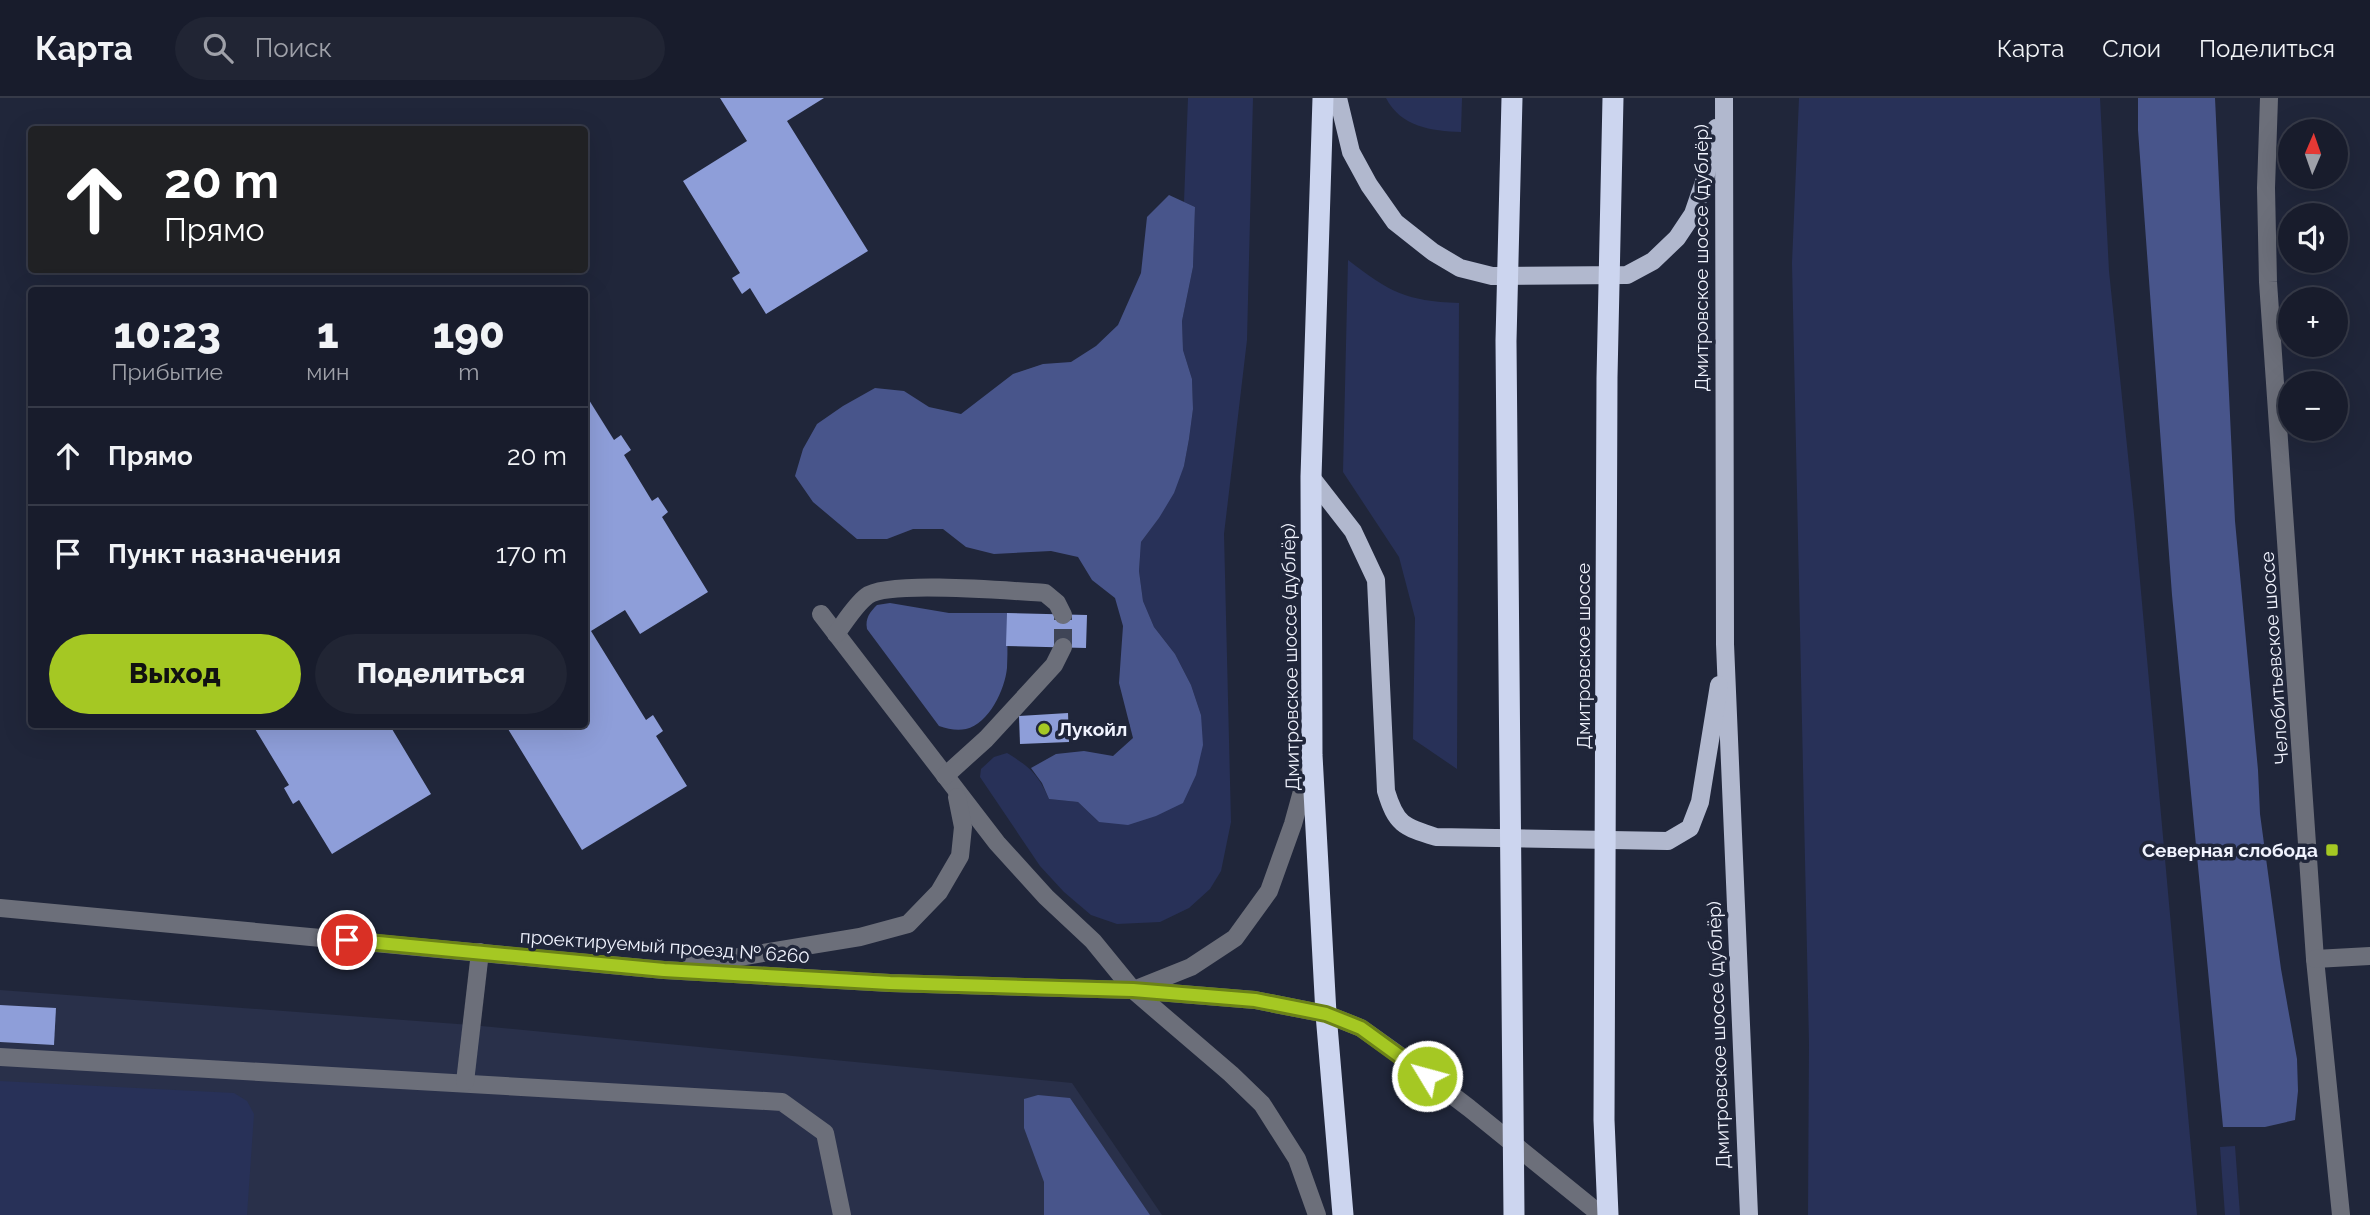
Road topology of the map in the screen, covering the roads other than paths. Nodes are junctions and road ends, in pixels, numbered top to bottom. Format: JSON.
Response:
{"nodes":[{"id":1,"x":1323,"y":98,"type":"edge"},
{"id":2,"x":1338,"y":98,"type":"edge"},
{"id":3,"x":1513,"y":98,"type":"edge"},
{"id":4,"x":1613,"y":98,"type":"edge"},
{"id":5,"x":1723,"y":98,"type":"edge"},
{"id":6,"x":2269,"y":98,"type":"edge"},
{"id":7,"x":1311,"y":477,"type":"junction"},
{"id":8,"x":821,"y":614,"type":"dead end"},
{"id":9,"x":1063,"y":615,"type":"dead end"},
{"id":10,"x":836,"y":634,"type":"junction"},
{"id":11,"x":1725,"y":644,"type":"junction"},
{"id":12,"x":1063,"y":647,"type":"tunnel mouth"},
{"id":13,"x":1312,"y":755,"type":"junction"},
{"id":14,"x":945,"y":776,"type":"junction"},
{"id":15,"x":956,"y":792,"type":"junction"},
{"id":16,"x":0,"y":908,"type":"edge"},
{"id":17,"x":480,"y":952,"type":"junction"},
{"id":18,"x":2370,"y":956,"type":"edge"},
{"id":19,"x":2315,"y":959,"type":"junction"},
{"id":20,"x":664,"y":970,"type":"junction"},
{"id":21,"x":1133,"y":990,"type":"junction"},
{"id":22,"x":1326,"y":1014,"type":"junction"},
{"id":23,"x":0,"y":1056,"type":"edge"},
{"id":24,"x":465,"y":1082,"type":"junction"},
{"id":25,"x":842,"y":1215,"type":"edge"},
{"id":26,"x":1317,"y":1215,"type":"edge"},
{"id":27,"x":1343,"y":1215,"type":"edge"},
{"id":28,"x":1514,"y":1215,"type":"edge"},
{"id":29,"x":1601,"y":1215,"type":"edge"},
{"id":30,"x":1608,"y":1215,"type":"edge"},
{"id":31,"x":1748,"y":1215,"type":"edge"},
{"id":32,"x":2341,"y":1215,"type":"edge"}],
"edges":[{"from":1,"to":7,"type":"highway","name":"Дмитровское шоссе (дублёр)"},
{"from":2,"to":5,"type":"main road"},
{"from":3,"to":28,"type":"highway","bridge":true},
{"from":4,"to":30,"type":"highway","name":"Дмитровское шоссе","bridge":true},
{"from":5,"to":11,"type":"main road","name":"Дмитровское шоссе (дублёр)"},
{"from":6,"to":19,"type":"street","name":"Челобитьевское шоссе"},
{"from":7,"to":11,"type":"main road"},
{"from":7,"to":13,"type":"highway","name":"Дмитровское шоссе (дублёр)"},
{"from":8,"to":10,"type":"street"},
{"from":9,"to":10,"type":"street"},
{"from":10,"to":14,"type":"street"},
{"from":11,"to":31,"type":"main road","name":"Дмитровское шоссе (дублёр)"},
{"from":12,"to":14,"type":"street"},
{"from":13,"to":21,"type":"street"},
{"from":13,"to":22,"type":"highway","name":"Дмитровское шоссе (дублёр)"},
{"from":14,"to":15,"type":"street"},
{"from":15,"to":20,"type":"street"},
{"from":15,"to":21,"type":"street"},
{"from":16,"to":17,"type":"street","name":"проектируемый проезд № 6260"},
{"from":17,"to":20,"type":"street","name":"проектируемый проезд № 6260"},
{"from":17,"to":24,"type":"street"},
{"from":18,"to":19,"type":"street"},
{"from":19,"to":32,"type":"street","name":"Челобитьевское шоссе"},
{"from":20,"to":21,"type":"street","name":"проектируемый проезд № 6260"},
{"from":21,"to":22,"type":"street","name":"проектируемый проезд № 6260"},
{"from":21,"to":26,"type":"street"},
{"from":22,"to":27,"type":"highway","name":"Дмитровское шоссе (дублёр)"},
{"from":22,"to":29,"type":"street","name":"проектируемый проезд № 6260"},
{"from":23,"to":24,"type":"street"},
{"from":24,"to":25,"type":"street"}]}
